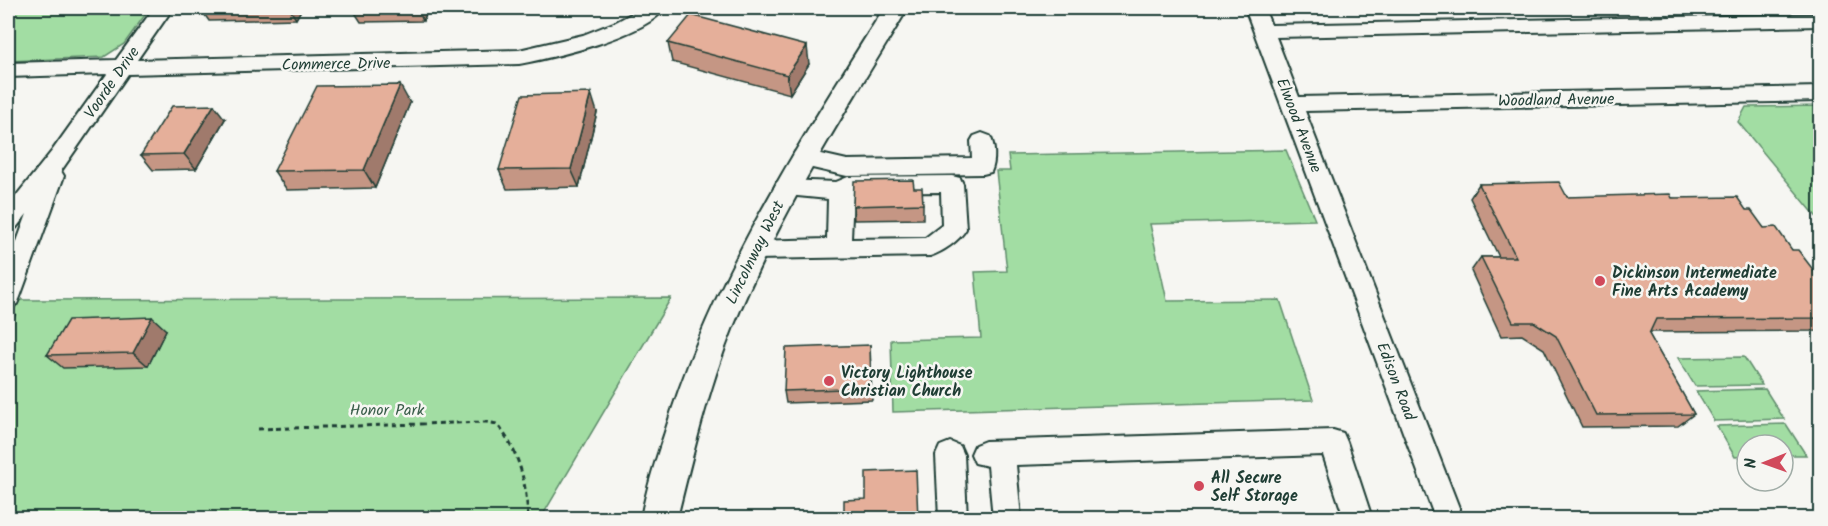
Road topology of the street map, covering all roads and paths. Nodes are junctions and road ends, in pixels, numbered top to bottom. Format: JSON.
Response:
{"nodes":[{"id":1,"x":163,"y":8,"type":"edge"},
{"id":2,"x":655,"y":8,"type":"edge"},
{"id":3,"x":896,"y":8,"type":"edge"},
{"id":4,"x":1255,"y":8,"type":"edge"},
{"id":5,"x":1369,"y":8,"type":"edge"},
{"id":6,"x":1821,"y":20,"type":"edge"},
{"id":7,"x":1378,"y":29,"type":"junction"},
{"id":8,"x":1263,"y":30,"type":"junction"},
{"id":9,"x":121,"y":68,"type":"junction"},
{"id":10,"x":8,"y":70,"type":"edge"},
{"id":11,"x":1821,"y":94,"type":"edge"},
{"id":12,"x":1292,"y":104,"type":"junction"},
{"id":13,"x":982,"y":141,"type":"dead end"},
{"id":14,"x":60,"y":157,"type":"junction"},
{"id":15,"x":803,"y":158,"type":"junction"},
{"id":16,"x":785,"y":188,"type":"junction"},
{"id":17,"x":840,"y":191,"type":"junction"},
{"id":18,"x":8,"y":222,"type":"edge"},
{"id":19,"x":1346,"y":243,"type":"joint"},
{"id":20,"x":839,"y":248,"type":"junction"},
{"id":21,"x":753,"y":250,"type":"junction"},
{"id":22,"x":8,"y":297,"type":"edge"},
{"id":23,"x":258,"y":429,"type":"dead end"},
{"id":24,"x":950,"y":455,"type":"dead end"},
{"id":25,"x":528,"y":519,"type":"edge"},
{"id":26,"x":658,"y":519,"type":"edge"},
{"id":27,"x":953,"y":519,"type":"edge"},
{"id":28,"x":1007,"y":519,"type":"edge"},
{"id":29,"x":1358,"y":519,"type":"edge"},
{"id":30,"x":1449,"y":519,"type":"edge"}],
"edges":[{"from":1,"to":9,"type":"street","name":"Voorde Drive"},
{"from":2,"to":9,"type":"street","name":"Commerce Drive"},
{"from":3,"to":15,"type":"main road","name":"Lincolnway West"},
{"from":4,"to":8,"type":"street","name":"Elwood Avenue"},
{"from":5,"to":7,"type":"street"},
{"from":6,"to":7,"type":"street"},
{"from":7,"to":8,"type":"street"},
{"from":8,"to":12,"type":"street","name":"Elwood Avenue"},
{"from":9,"to":10,"type":"street","name":"Commerce Drive"},
{"from":9,"to":14,"type":"street","name":"Voorde Drive"},
{"from":11,"to":12,"type":"street","name":"Woodland Avenue"},
{"from":12,"to":19,"type":"street","name":"Elwood Avenue"},
{"from":13,"to":15,"type":"street"},
{"from":14,"to":18,"type":"street","name":"Voorde Drive"},
{"from":14,"to":22,"type":"street","name":"Voorde Drive"},
{"from":15,"to":16,"type":"main road","name":"Lincolnway West"},
{"from":16,"to":17,"type":"street"},
{"from":16,"to":21,"type":"main road","name":"Lincolnway West"},
{"from":17,"to":20,"type":"street"},
{"from":17,"to":20,"type":"street"},
{"from":19,"to":30,"type":"street","name":"Edison Road"},
{"from":20,"to":21,"type":"street"},
{"from":21,"to":26,"type":"main road","name":"Lincolnway West"},
{"from":23,"to":25,"type":"path"},
{"from":24,"to":27,"type":"street"},
{"from":28,"to":29,"type":"street"}]}
